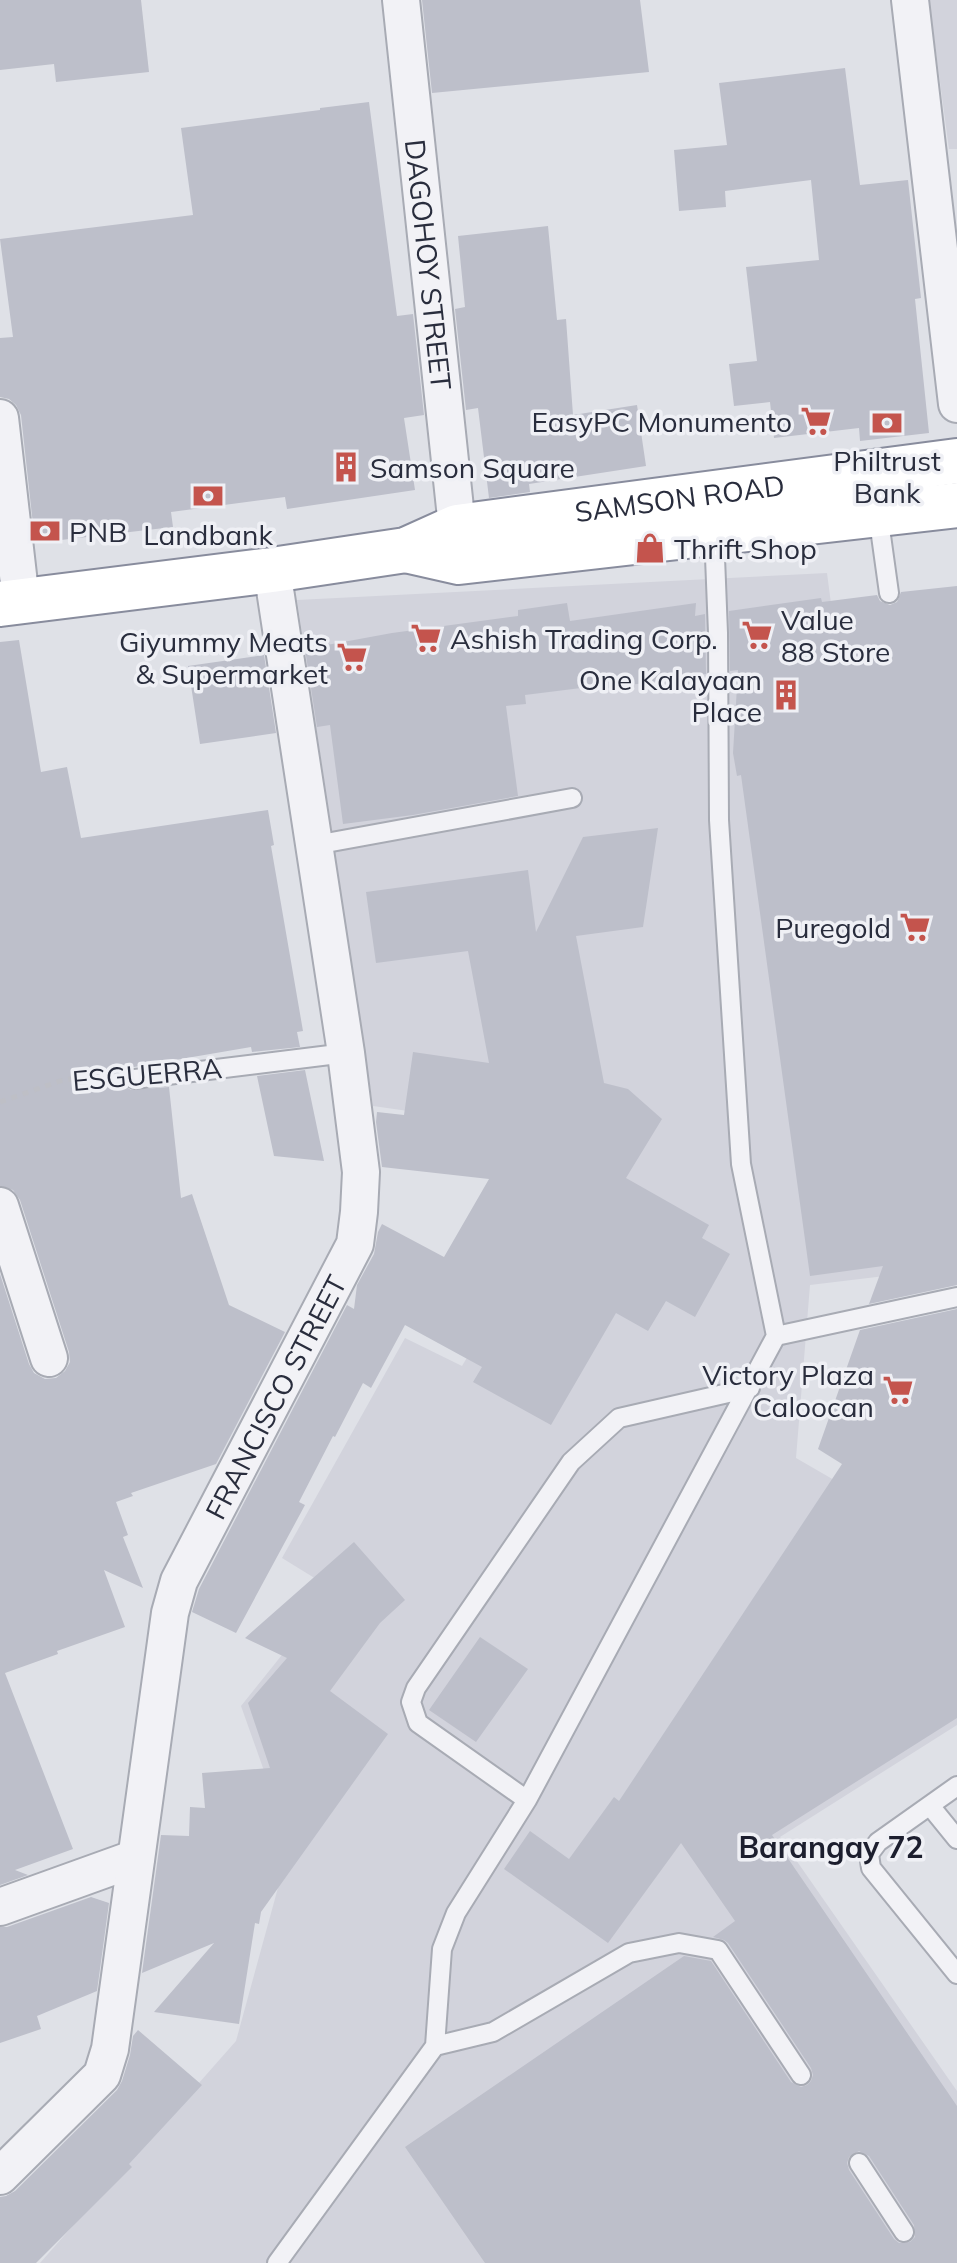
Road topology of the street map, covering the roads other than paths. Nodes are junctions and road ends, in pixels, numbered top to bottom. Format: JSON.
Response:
{"nodes":[{"id":1,"x":401,"y":0,"type":"edge"},
{"id":2,"x":910,"y":0,"type":"edge"},
{"id":3,"x":957,"y":404,"type":"edge"},
{"id":4,"x":0,"y":418,"type":"edge"},
{"id":5,"x":957,"y":461,"type":"edge"},
{"id":6,"x":957,"y":505,"type":"edge"},
{"id":7,"x":878,"y":514,"type":"junction"},
{"id":8,"x":457,"y":527,"type":"junction"},
{"id":9,"x":714,"y":532,"type":"junction"},
{"id":10,"x":406,"y":550,"type":"junction"},
{"id":11,"x":272,"y":570,"type":"junction"},
{"id":12,"x":889,"y":593,"type":"dead end"},
{"id":13,"x":10,"y":603,"type":"edge"},
{"id":14,"x":572,"y":798,"type":"dead end"},
{"id":15,"x":315,"y":845,"type":"junction"},
{"id":16,"x":346,"y":1053,"type":"junction"},
{"id":17,"x":135,"y":1079,"type":"road end"},
{"id":18,"x":0,"y":1206,"type":"edge"},
{"id":19,"x":957,"y":1297,"type":"edge"},
{"id":20,"x":776,"y":1336,"type":"junction"},
{"id":21,"x":49,"y":1358,"type":"dead end"},
{"id":22,"x":750,"y":1388,"type":"junction"},
{"id":23,"x":957,"y":1786,"type":"edge"},
{"id":24,"x":527,"y":1800,"type":"junction"},
{"id":25,"x":931,"y":1807,"type":"junction"},
{"id":26,"x":957,"y":1839,"type":"edge"},
{"id":27,"x":136,"y":1858,"type":"junction"},
{"id":28,"x":0,"y":1907,"type":"edge"},
{"id":29,"x":957,"y":1974,"type":"edge"},
{"id":30,"x":435,"y":2046,"type":"junction"},
{"id":31,"x":801,"y":2075,"type":"dead end"},
{"id":32,"x":859,"y":2163,"type":"dead end"},
{"id":33,"x":0,"y":2176,"type":"edge"},
{"id":34,"x":904,"y":2232,"type":"dead end"},
{"id":35,"x":277,"y":2263,"type":"edge"}],
"edges":[{"from":1,"to":8,"type":"street","name":"DAGOHOY STREET"},
{"from":2,"to":3,"type":"street"},
{"from":4,"to":13,"type":"street"},
{"from":5,"to":8,"type":"highway","name":"SAMSON ROAD"},
{"from":6,"to":7,"type":"highway","name":"SAMSON ROAD"},
{"from":7,"to":9,"type":"highway","name":"SAMSON ROAD"},
{"from":7,"to":12,"type":"lane"},
{"from":8,"to":10,"type":"highway","name":"SAMSON ROAD"},
{"from":9,"to":10,"type":"highway","name":"SAMSON ROAD"},
{"from":9,"to":20,"type":"lane"},
{"from":10,"to":11,"type":"highway","name":"SAMSON ROAD"},
{"from":11,"to":13,"type":"highway","name":"SAMSON ROAD"},
{"from":11,"to":15,"type":"street","name":"FRANCISCO STREET"},
{"from":14,"to":15,"type":"lane"},
{"from":15,"to":16,"type":"street","name":"FRANCISCO STREET"},
{"from":16,"to":17,"type":"lane","name":"ESGUERRA"},
{"from":16,"to":27,"type":"street","name":"FRANCISCO STREET"},
{"from":18,"to":21,"type":"street"},
{"from":19,"to":20,"type":"lane"},
{"from":20,"to":22,"type":"lane"},
{"from":22,"to":24,"type":"lane"},
{"from":22,"to":24,"type":"lane"},
{"from":23,"to":25,"type":"lane"},
{"from":24,"to":30,"type":"lane"},
{"from":25,"to":26,"type":"lane"},
{"from":25,"to":29,"type":"lane"},
{"from":27,"to":28,"type":"street"},
{"from":27,"to":33,"type":"street","name":"FRANCISCO STREET"},
{"from":30,"to":31,"type":"lane"},
{"from":30,"to":35,"type":"lane"},
{"from":32,"to":34,"type":"lane"}]}
